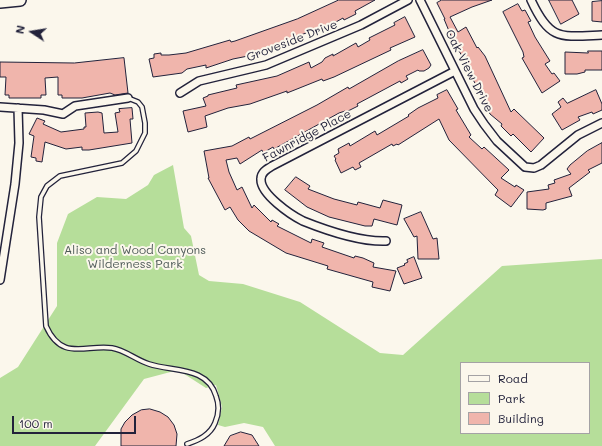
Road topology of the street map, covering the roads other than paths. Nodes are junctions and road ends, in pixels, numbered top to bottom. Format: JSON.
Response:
{"nodes":[{"id":1,"x":20,"y":0,"type":"edge"},
{"id":2,"x":408,"y":0,"type":"edge"},
{"id":3,"x":420,"y":0,"type":"edge"},
{"id":4,"x":531,"y":0,"type":"edge"},
{"id":5,"x":0,"y":2,"type":"edge"},
{"id":6,"x":602,"y":35,"type":"edge"},
{"id":7,"x":456,"y":71,"type":"junction"},
{"id":8,"x":180,"y":93,"type":"dead end"},
{"id":9,"x":128,"y":98,"type":"joint"},
{"id":10,"x":0,"y":107,"type":"edge"},
{"id":11,"x":18,"y":108,"type":"junction"},
{"id":12,"x":602,"y":123,"type":"edge"},
{"id":13,"x":386,"y":241,"type":"dead end"},
{"id":14,"x":0,"y":280,"type":"edge"},
{"id":15,"x":187,"y":444,"type":"dead end"}],
"edges":[{"from":1,"to":5,"type":"main road"},
{"from":2,"to":8,"type":"street","name":"Groveside Drive"},
{"from":3,"to":7,"type":"street","name":"Oak View Drive"},
{"from":4,"to":6,"type":"street"},
{"from":7,"to":12,"type":"street","name":"Oak View Drive"},
{"from":7,"to":13,"type":"street","name":"Fawnridge Place"},
{"from":9,"to":11,"type":"street"},
{"from":9,"to":15,"type":"lane"},
{"from":10,"to":11,"type":"street"},
{"from":11,"to":14,"type":"street"}]}
